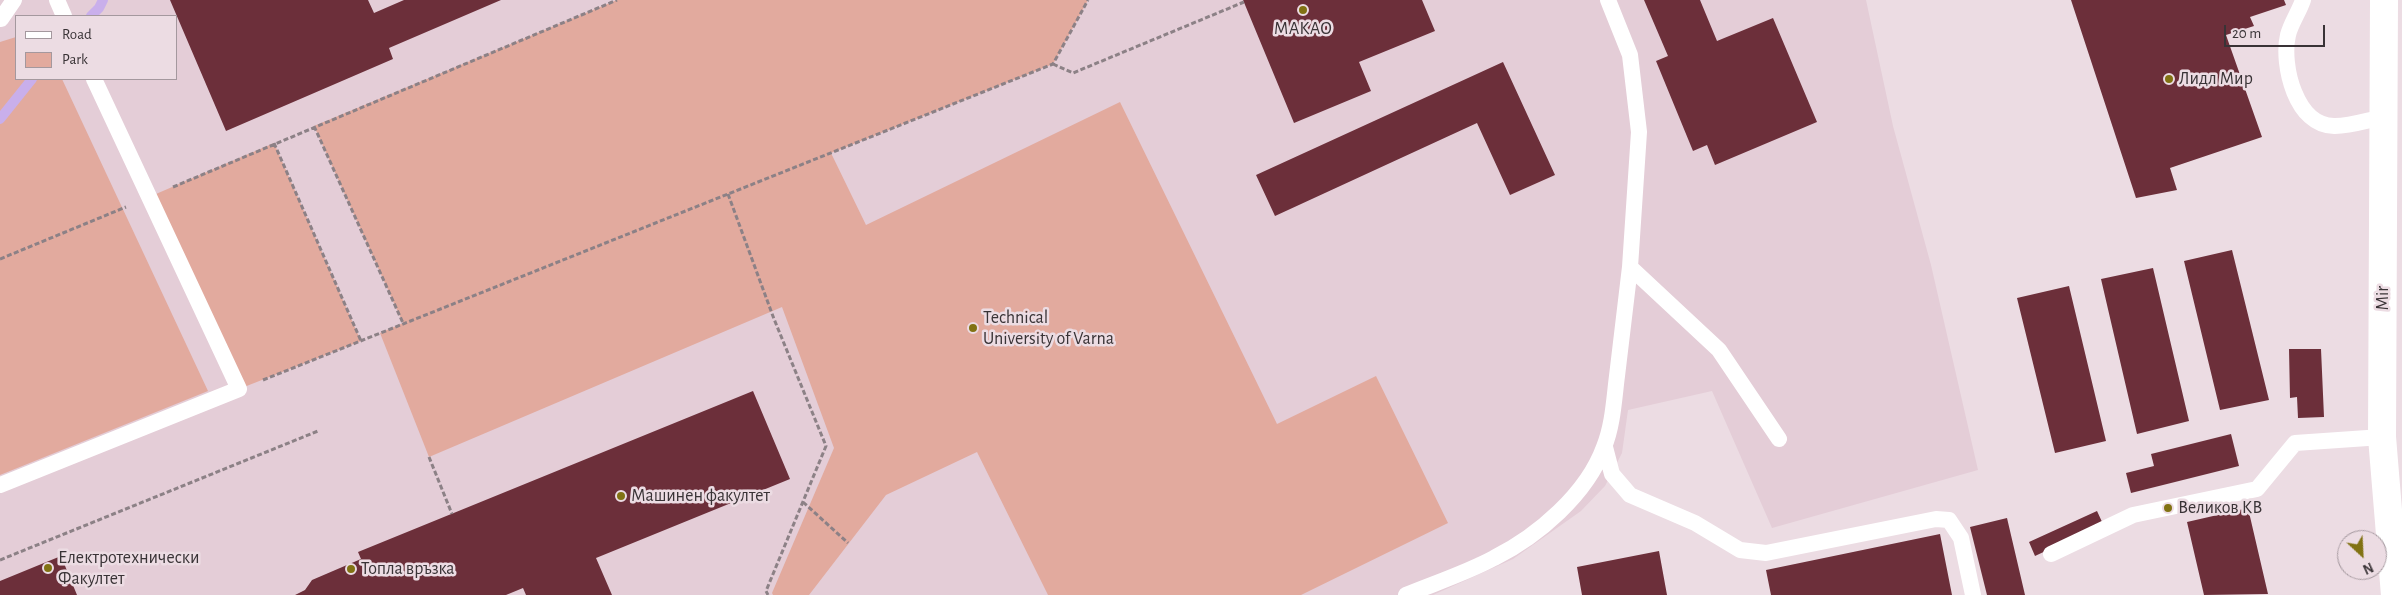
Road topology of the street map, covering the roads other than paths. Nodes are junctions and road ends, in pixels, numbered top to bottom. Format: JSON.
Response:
{"nodes":[{"id":1,"x":14,"y":0,"type":"edge"},
{"id":2,"x":1608,"y":0,"type":"edge"},
{"id":3,"x":2303,"y":0,"type":"edge"},
{"id":4,"x":2384,"y":0,"type":"edge"},
{"id":5,"x":2,"y":19,"type":"dead end"},
{"id":6,"x":94,"y":80,"type":"edge"},
{"id":7,"x":2384,"y":117,"type":"junction"},
{"id":8,"x":1630,"y":267,"type":"junction"},
{"id":9,"x":2382,"y":437,"type":"junction"},
{"id":10,"x":1779,"y":439,"type":"dead end"},
{"id":11,"x":1605,"y":447,"type":"junction"},
{"id":12,"x":0,"y":485,"type":"edge"},
{"id":13,"x":2051,"y":554,"type":"dead end"},
{"id":14,"x":1406,"y":595,"type":"edge"},
{"id":15,"x":1973,"y":595,"type":"edge"},
{"id":16,"x":2395,"y":595,"type":"edge"}],
"edges":[{"from":1,"to":5,"type":"lane"},
{"from":2,"to":8,"type":"lane"},
{"from":3,"to":7,"type":"lane"},
{"from":4,"to":7,"type":"street","name":"Mir"},
{"from":6,"to":12,"type":"lane"},
{"from":7,"to":9,"type":"street","name":"Mir"},
{"from":8,"to":10,"type":"lane"},
{"from":8,"to":11,"type":"lane"},
{"from":9,"to":13,"type":"lane"},
{"from":9,"to":16,"type":"street","name":"Mir"},
{"from":11,"to":14,"type":"lane"},
{"from":11,"to":15,"type":"lane"}]}
